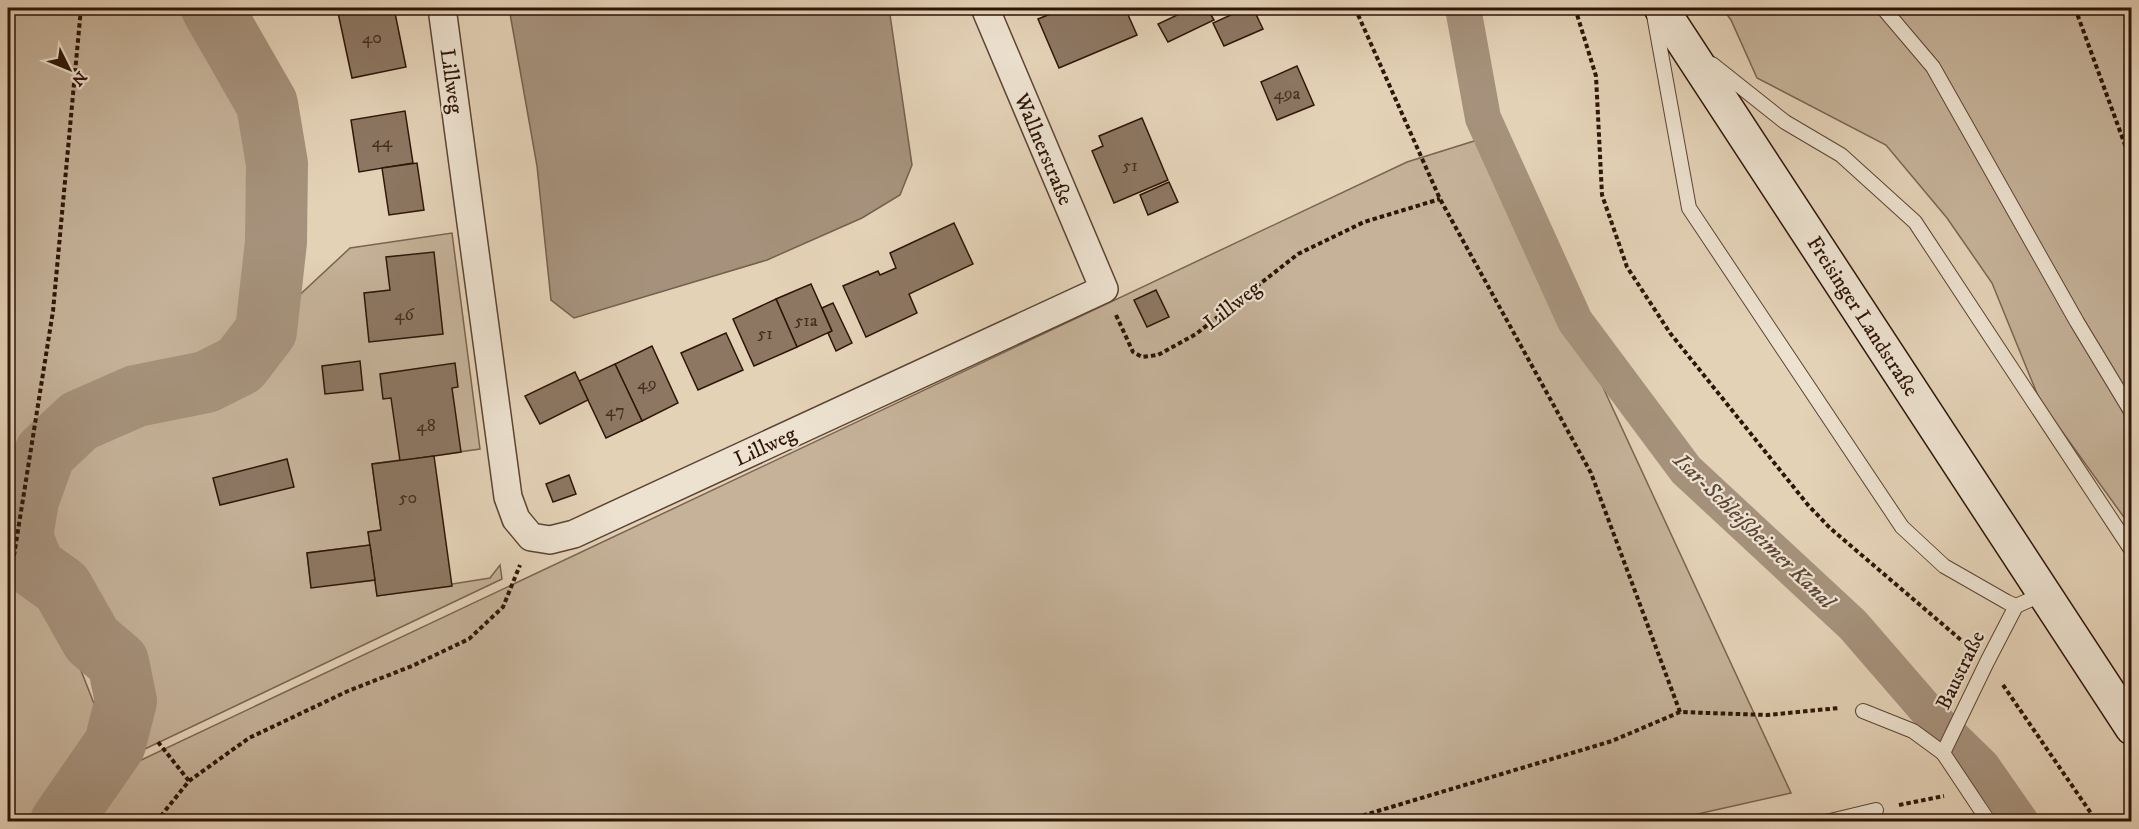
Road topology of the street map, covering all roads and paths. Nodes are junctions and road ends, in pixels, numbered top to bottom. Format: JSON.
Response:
{"nodes":[{"id":1,"x":81,"y":8,"type":"edge"},
{"id":2,"x":442,"y":8,"type":"edge"},
{"id":3,"x":985,"y":8,"type":"edge"},
{"id":4,"x":1355,"y":8,"type":"edge"},
{"id":5,"x":1575,"y":8,"type":"edge"},
{"id":6,"x":1652,"y":8,"type":"edge"},
{"id":7,"x":1661,"y":8,"type":"edge"},
{"id":8,"x":1883,"y":8,"type":"edge"},
{"id":9,"x":2076,"y":8,"type":"edge"},
{"id":10,"x":1682,"y":39,"type":"junction"},
{"id":11,"x":2132,"y":164,"type":"edge"},
{"id":12,"x":1440,"y":199,"type":"junction"},
{"id":13,"x":1104,"y":289,"type":"junction"},
{"id":14,"x":2132,"y":413,"type":"edge"},
{"id":15,"x":531,"y":537,"type":"junction"},
{"id":16,"x":2132,"y":551,"type":"edge"},
{"id":17,"x":8,"y":592,"type":"edge"},
{"id":18,"x":2030,"y":600,"type":"junction"},
{"id":19,"x":1986,"y":662,"type":"junction"},
{"id":20,"x":1863,"y":711,"type":"joint"},
{"id":21,"x":1680,"y":712,"type":"junction"},
{"id":22,"x":2132,"y":728,"type":"edge"},
{"id":23,"x":158,"y":742,"type":"dead end"},
{"id":24,"x":1946,"y":747,"type":"junction"},
{"id":25,"x":189,"y":781,"type":"junction"},
{"id":26,"x":1969,"y":791,"type":"junction"},
{"id":27,"x":1876,"y":810,"type":"joint"},
{"id":28,"x":156,"y":822,"type":"edge"},
{"id":29,"x":1341,"y":822,"type":"edge"},
{"id":30,"x":1826,"y":822,"type":"edge"},
{"id":31,"x":1989,"y":822,"type":"edge"},
{"id":32,"x":2097,"y":822,"type":"edge"}],
"edges":[{"from":1,"to":17,"type":"path"},
{"from":2,"to":15,"type":"street","name":"Lillweg"},
{"from":3,"to":13,"type":"street","name":"Wallnerstraße"},
{"from":4,"to":12,"type":"path"},
{"from":5,"to":19,"type":"path"},
{"from":6,"to":18,"type":"lane"},
{"from":7,"to":10,"type":"main road","name":"Freisinger Landstraße"},
{"from":8,"to":14,"type":"lane"},
{"from":9,"to":11,"type":"path"},
{"from":10,"to":16,"type":"lane"},
{"from":10,"to":18,"type":"main road","name":"Freisinger Landstraße"},
{"from":12,"to":13,"type":"path","name":"Lillweg"},
{"from":12,"to":21,"type":"path"},
{"from":13,"to":15,"type":"street","name":"Lillweg"},
{"from":15,"to":25,"type":"path"},
{"from":18,"to":19,"type":"lane","name":"Baustraße"},
{"from":18,"to":22,"type":"main road","name":"Freisinger Landstraße"},
{"from":19,"to":24,"type":"lane","name":"Baustraße"},
{"from":19,"to":32,"type":"path"},
{"from":20,"to":21,"type":"path"},
{"from":20,"to":24,"type":"lane"},
{"from":21,"to":29,"type":"path"},
{"from":23,"to":25,"type":"path"},
{"from":24,"to":26,"type":"lane"},
{"from":25,"to":28,"type":"path"},
{"from":26,"to":27,"type":"path"},
{"from":26,"to":31,"type":"lane"},
{"from":27,"to":30,"type":"lane"}]}
